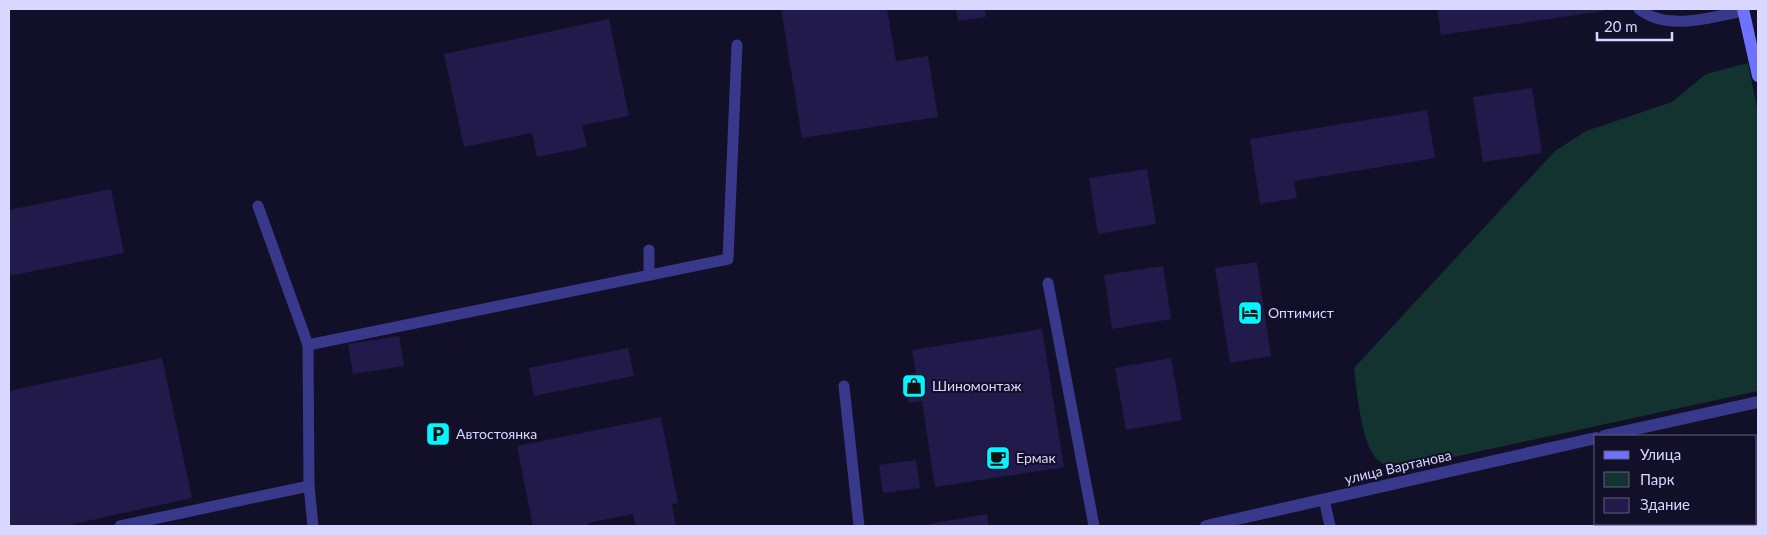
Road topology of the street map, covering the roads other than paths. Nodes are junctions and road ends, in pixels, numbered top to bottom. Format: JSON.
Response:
{"nodes":[{"id":1,"x":1639,"y":9,"type":"edge"},
{"id":2,"x":1743,"y":10,"type":"edge"},
{"id":3,"x":737,"y":45,"type":"dead end"},
{"id":4,"x":1758,"y":76,"type":"edge"},
{"id":5,"x":258,"y":206,"type":"dead end"},
{"id":6,"x":648,"y":250,"type":"dead end"},
{"id":7,"x":649,"y":276,"type":"junction"},
{"id":8,"x":1048,"y":283,"type":"dead end"},
{"id":9,"x":308,"y":345,"type":"junction"},
{"id":10,"x":844,"y":386,"type":"dead end"},
{"id":11,"x":1758,"y":402,"type":"edge"},
{"id":12,"x":1609,"y":435,"type":"edge"},
{"id":13,"x":1594,"y":438,"type":"edge"},
{"id":14,"x":309,"y":486,"type":"junction"},
{"id":15,"x":1324,"y":499,"type":"junction"},
{"id":16,"x":120,"y":526,"type":"edge"},
{"id":17,"x":313,"y":526,"type":"edge"},
{"id":18,"x":859,"y":526,"type":"edge"},
{"id":19,"x":1094,"y":526,"type":"edge"},
{"id":20,"x":1206,"y":526,"type":"edge"},
{"id":21,"x":1330,"y":526,"type":"edge"}],
"edges":[{"from":1,"to":2,"type":"lane"},
{"from":2,"to":4,"type":"main road"},
{"from":3,"to":7,"type":"lane"},
{"from":5,"to":9,"type":"lane"},
{"from":6,"to":7,"type":"lane"},
{"from":7,"to":9,"type":"lane"},
{"from":8,"to":19,"type":"lane"},
{"from":9,"to":14,"type":"lane"},
{"from":10,"to":18,"type":"lane"},
{"from":11,"to":12,"type":"street"},
{"from":13,"to":15,"type":"street","name":"улица Вартанова"},
{"from":14,"to":16,"type":"lane"},
{"from":14,"to":17,"type":"lane"},
{"from":15,"to":20,"type":"street","name":"улица Вартанова"},
{"from":15,"to":21,"type":"lane"}]}
